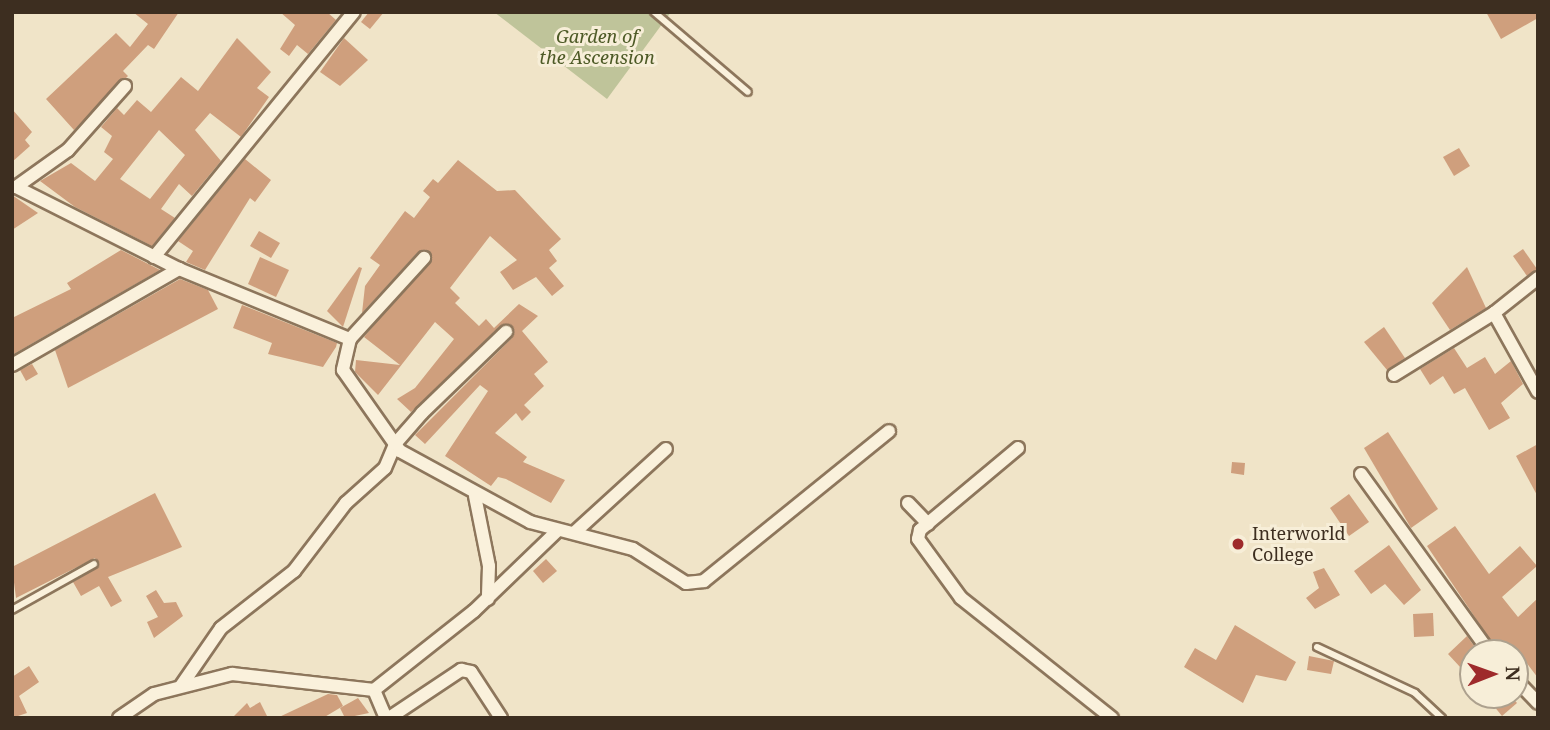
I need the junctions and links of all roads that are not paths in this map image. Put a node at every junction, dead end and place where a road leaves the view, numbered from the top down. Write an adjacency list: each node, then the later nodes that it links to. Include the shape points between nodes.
1 (354, 12): 6 (street)
2 (654, 12): 4 (lane)
3 (125, 86): 5 (street, via 68,150)
4 (748, 92)
5 (14, 182): 6 (street, via 22,192)
6 (154, 257): 8 (street)
7 (424, 258): 12 (street)
8 (179, 269): 12 (street); 13 (street)
9 (1538, 278): 10 (street)
10 (1494, 313): 14 (street); 15 (street)
11 (506, 332): 17 (street)
12 (350, 339): 17 (street, via 343,370)
13 (12, 365)
14 (1394, 375)
15 (1538, 392)
16 (889, 431): 25 (street, via 695,585 633,549)
17 (395, 444): 21 (street); 31 (street, via 385,468 346,503 294,571 221,628)
18 (1018, 448): 23 (street)
19 (666, 449): 25 (street)
20 (1361, 474): 29 (street)
21 (475, 496): 24 (street); 27 (street, via 489,566)
22 (908, 503): 23 (street)
23 (928, 524): 36 (street, via 918,539 947,584)
24 (557, 531): 25 (street); 27 (street)
25 (575, 532)
26 (94, 564): 28 (lane)
27 (488, 599): 32 (street)
28 (12, 610)
29 (1480, 639)
30 (1317, 647): 37 (lane, via 1415,693)
31 (181, 686): 32 (street, via 232,674 280,675); 33 (street)
32 (374, 690): 34 (street)
33 (119, 718)
34 (387, 718): 35 (street, via 461,670 471,671)
35 (501, 718)
36 (1112, 718)
37 (1442, 718)

